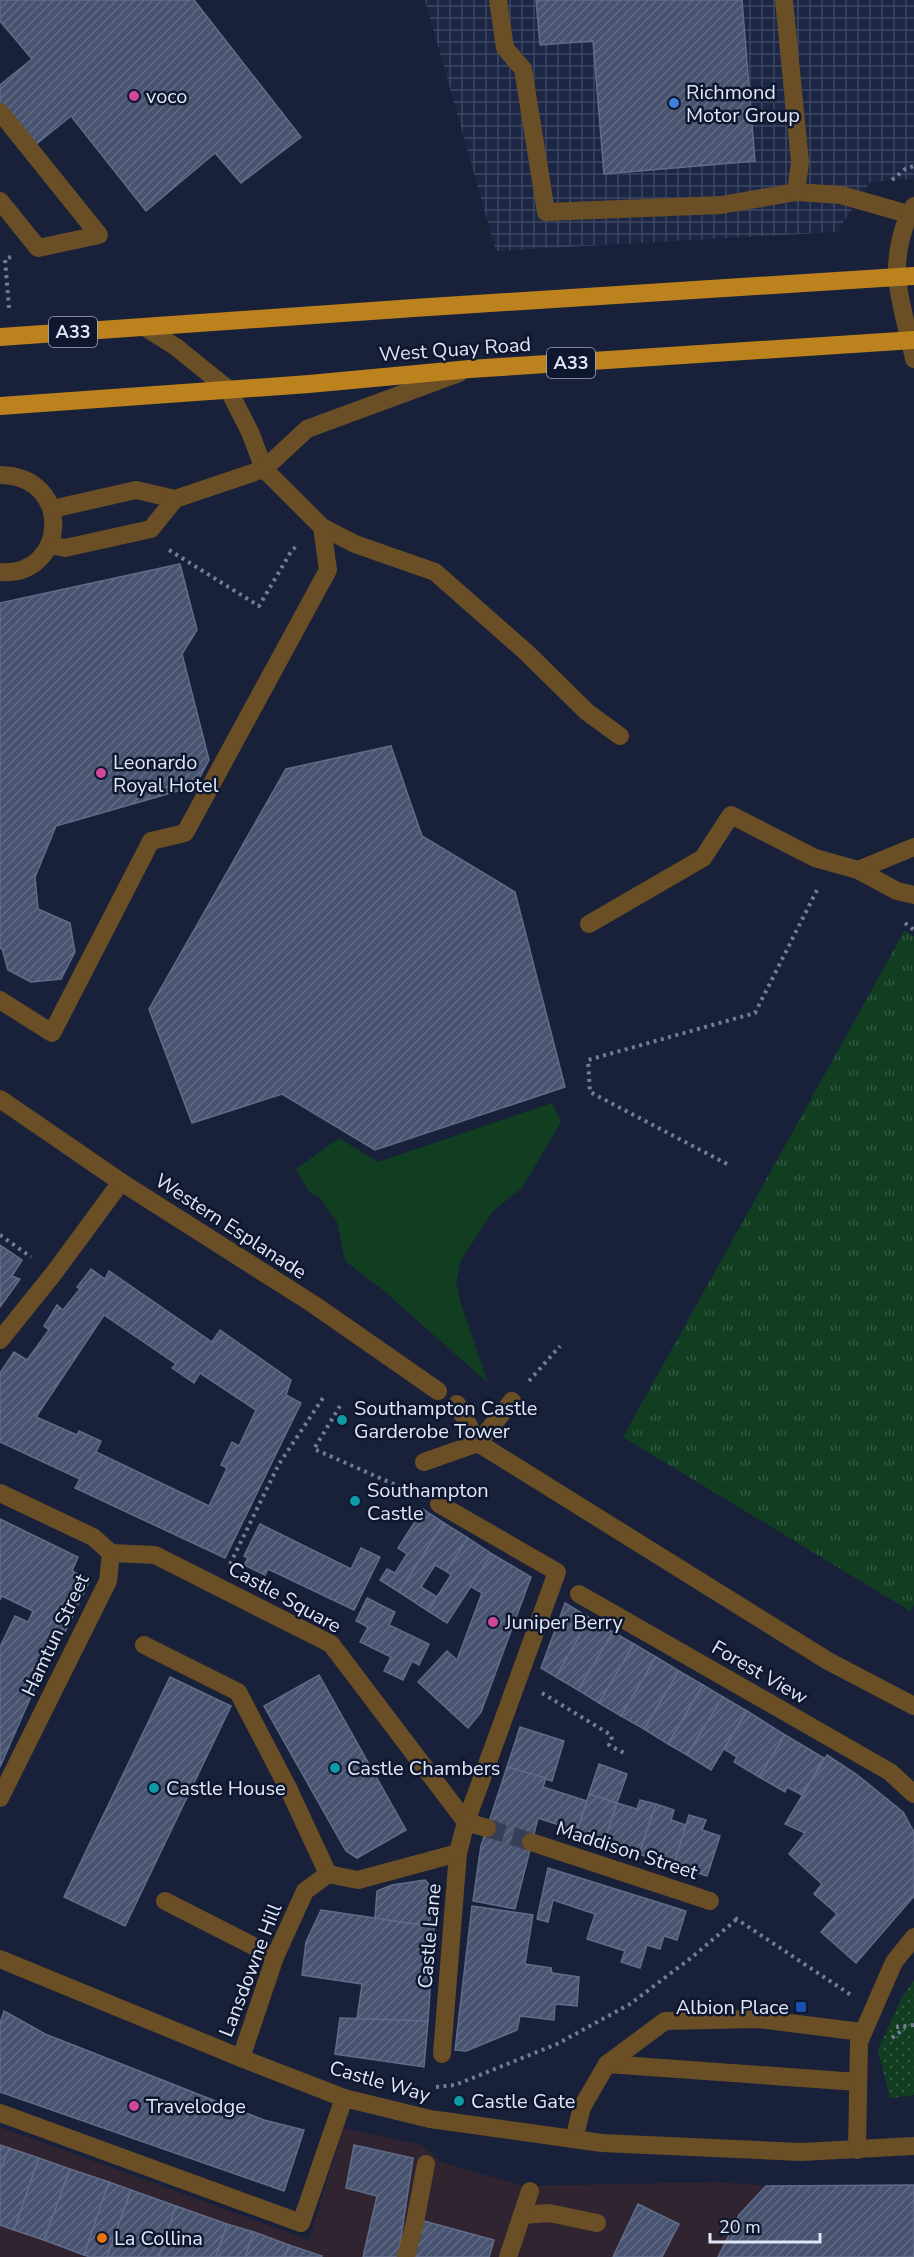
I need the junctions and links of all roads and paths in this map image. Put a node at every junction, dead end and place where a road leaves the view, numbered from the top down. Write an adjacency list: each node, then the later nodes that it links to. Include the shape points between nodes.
1 (498, 0): 4 (street, via 505,48 523,69 546,212 721,205)
2 (784, 0): 4 (street, via 800,162)
3 (0, 112): 7 (street, via 99,235)
4 (796, 192): 6 (street, via 841,195)
5 (0, 201): 7 (street)
6 (911, 210): 8 (street, via 900,246)
7 (38, 248): 9 (path, via 5,259)
8 (906, 276): 10 (highway, A33); 12 (street)
9 (9, 308)
10 (146, 327): 11 (highway, A33); 15 (street)
11 (0, 338)
12 (912, 340): 13 (street); 14 (highway, West Quay Road / A33)
13 (914, 359)
14 (470, 369): 15 (highway, West Quay Road / A33); 17 (street, via 307,429)
15 (228, 389): 16 (highway, West Quay Road / A33); 17 (street)
16 (0, 406)
17 (264, 469): 19 (street); 21 (street)
18 (0, 475): 20 (street, via 13,475 38,486)
19 (175, 499): 20 (street, via 136,490); 22 (street)
20 (52, 509): 23 (street)
21 (322, 528): 22 (path, via 292,550 259,606 159,543); 25 (street, via 435,572 587,712); 31 (street, via 328,570 185,833 151,841 52,1033)
22 (151, 529): 23 (street, via 65,548)
23 (49, 545): 24 (street, via 25,569)
24 (0, 572)
25 (620, 736)
26 (914, 847): 27 (street)
27 (858, 870): 29 (street, via 897,891); 30 (street, via 815,858 731,815 703,858)
28 (821, 883): 33 (path, via 755,1013 588,1060 590,1092)
29 (914, 895)
30 (589, 924)
31 (0, 1000)
32 (0, 1099): 34 (street, Western Esplanade)
33 (727, 1164)
34 (121, 1182): 36 (street); 39 (street, Western Esplanade)
35 (0, 1235): 36 (path)
36 (54, 1273): 37 (street)
37 (0, 1340)
38 (560, 1346): 41 (path)
39 (438, 1391)
40 (325, 1395): 49 (path, via 279,1464)
41 (512, 1401): 44 (street)
42 (457, 1404): 44 (street)
43 (340, 1406): 47 (path, via 314,1449)
44 (478, 1443): 45 (street); 53 (street, via 828,1661)
45 (424, 1462)
46 (0, 1493): 48 (street, via 93,1537)
47 (439, 1504): 52 (street, Castle Lane, via 557,1572)
48 (111, 1553): 49 (street, Castle Square, via 155,1555); 55 (street, Hamtun Street, via 108,1581)
49 (219, 1586): 57 (street, Castle Square, via 331,1644)
50 (579, 1594): 56 (street, Forest View, via 890,1772)
51 (144, 1645): 61 (street, via 238,1692)
52 (518, 1678): 54 (path, via 611,1735 609,1745); 57 (street, Castle Lane)
53 (914, 1706)
54 (626, 1754)
55 (3, 1786)
56 (914, 1794)
57 (466, 1822): 58 (street); 60 (street, Castle Lane)
58 (487, 1828)
59 (531, 1842): 63 (street, Maddison Street)
60 (458, 1853): 61 (street, via 358,1880); 70 (street, Castle Lane)
61 (328, 1874): 66 (street, Lansdowne Hill, via 305,1891)
62 (165, 1901): 66 (street)
63 (710, 1901): 64 (path)
64 (737, 1919): 68 (path); 74 (path, via 630,2004 557,2044 455,2085)
65 (914, 1936): 68 (street, via 894,1962)
66 (275, 1957): 71 (street, Lansdowne Hill)
67 (0, 1959): 71 (street, Castle Way)
68 (873, 2010): 69 (street)
69 (862, 2032): 72 (street, via 758,2019 665,2021); 73 (street)
70 (441, 2054): 74 (path)
71 (241, 2058): 75 (street, Castle Way)
72 (607, 2064): 73 (street); 78 (street, via 582,2107)
73 (858, 2082): 80 (street)
74 (436, 2087): 77 (path)
75 (344, 2098): 76 (street, via 301,2223); 77 (street, Castle Way)
76 (0, 2114)
77 (430, 2119): 78 (street, Castle Way)
78 (574, 2139): 80 (street, Castle Way, via 801,2152)
79 (914, 2146): 80 (street, Castle Way)
80 (857, 2150)
81 (426, 2164): 85 (street)
82 (530, 2191): 83 (street)
83 (522, 2215): 84 (street, via 549,2213); 86 (street)
84 (597, 2223)
85 (406, 2257)
86 (508, 2257)

